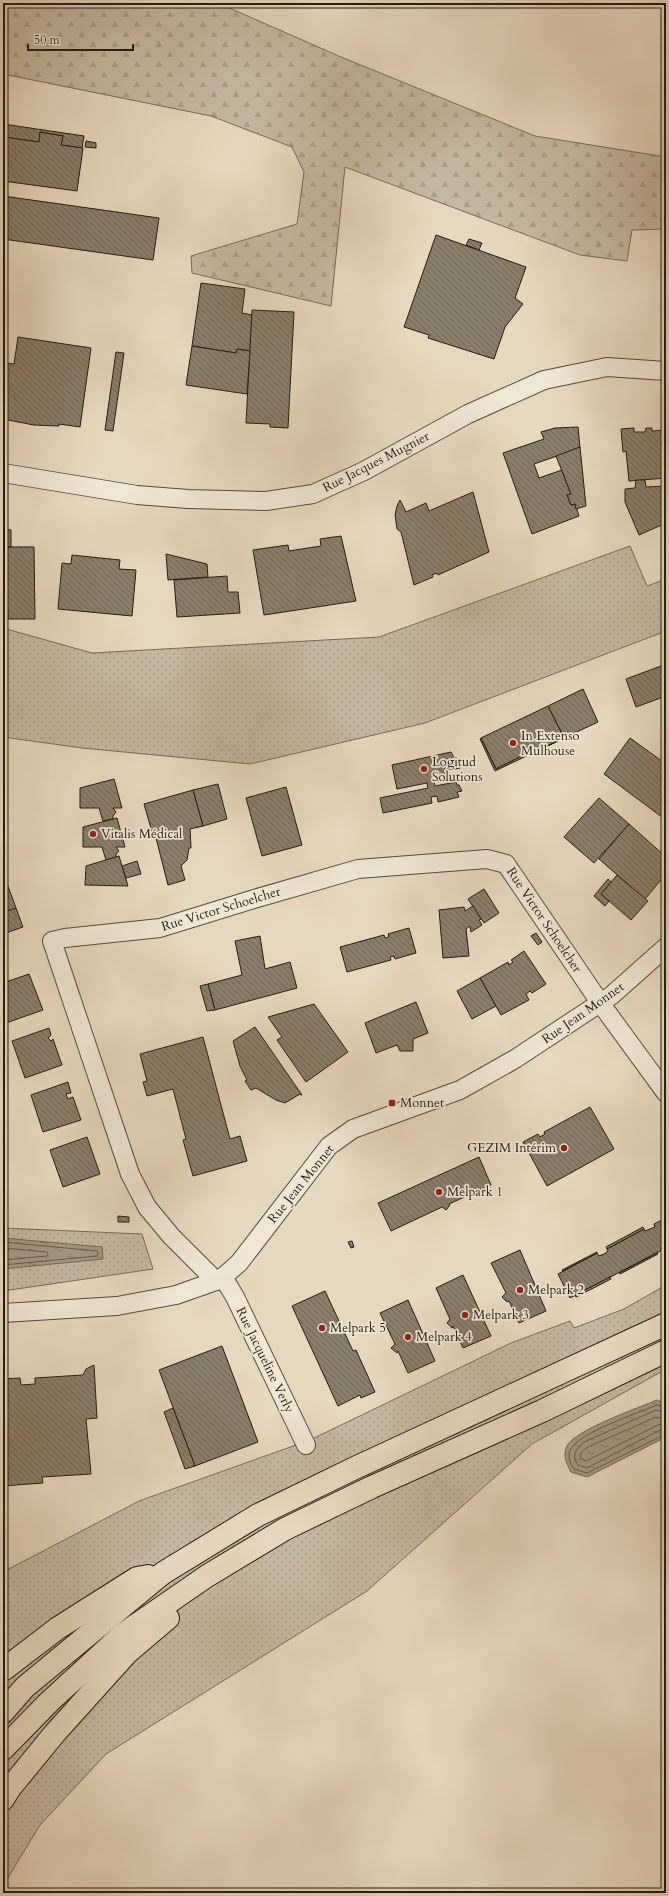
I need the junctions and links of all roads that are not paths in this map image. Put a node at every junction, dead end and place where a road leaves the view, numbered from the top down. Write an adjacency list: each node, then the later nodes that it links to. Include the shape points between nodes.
1 (666, 371): 2 (street, Rue Jacques Mugnier, via 607,367 544,380 468,414 364,471 313,494 266,502 137,494)
2 (3, 473)
3 (666, 947): 4 (street, Rue Jean Monnet)
4 (601, 1004): 5 (street); 6 (street, Rue Jean Monnet, via 515,1059 460,1090 353,1129 328,1146 239,1263); 6 (street, Rue Victor Schoelcher, via 506,864 487,859 358,869 160,928 52,941 130,1174 147,1207 171,1236)
5 (666, 1093)
6 (220, 1279): 7 (street, Rue Jean Monnet, via 176,1295 117,1306); 10 (street, Rue Jacqueline Verly, via 235,1297)
7 (3, 1313)
8 (666, 1324): 12 (highway, via 258,1515)
9 (666, 1351): 11 (highway)
10 (306, 1445)
11 (284, 1530): 15 (highway, via 207,1576 123,1634 49,1702); 16 (highway, via 277,1545 188,1601 128,1652 55,1734)
12 (163, 1573): 13 (highway, via 137,1578 58,1628); 14 (highway, via 25,1687)
13 (3, 1670)
14 (3, 1712)
15 (3, 1749)
16 (3, 1799)

